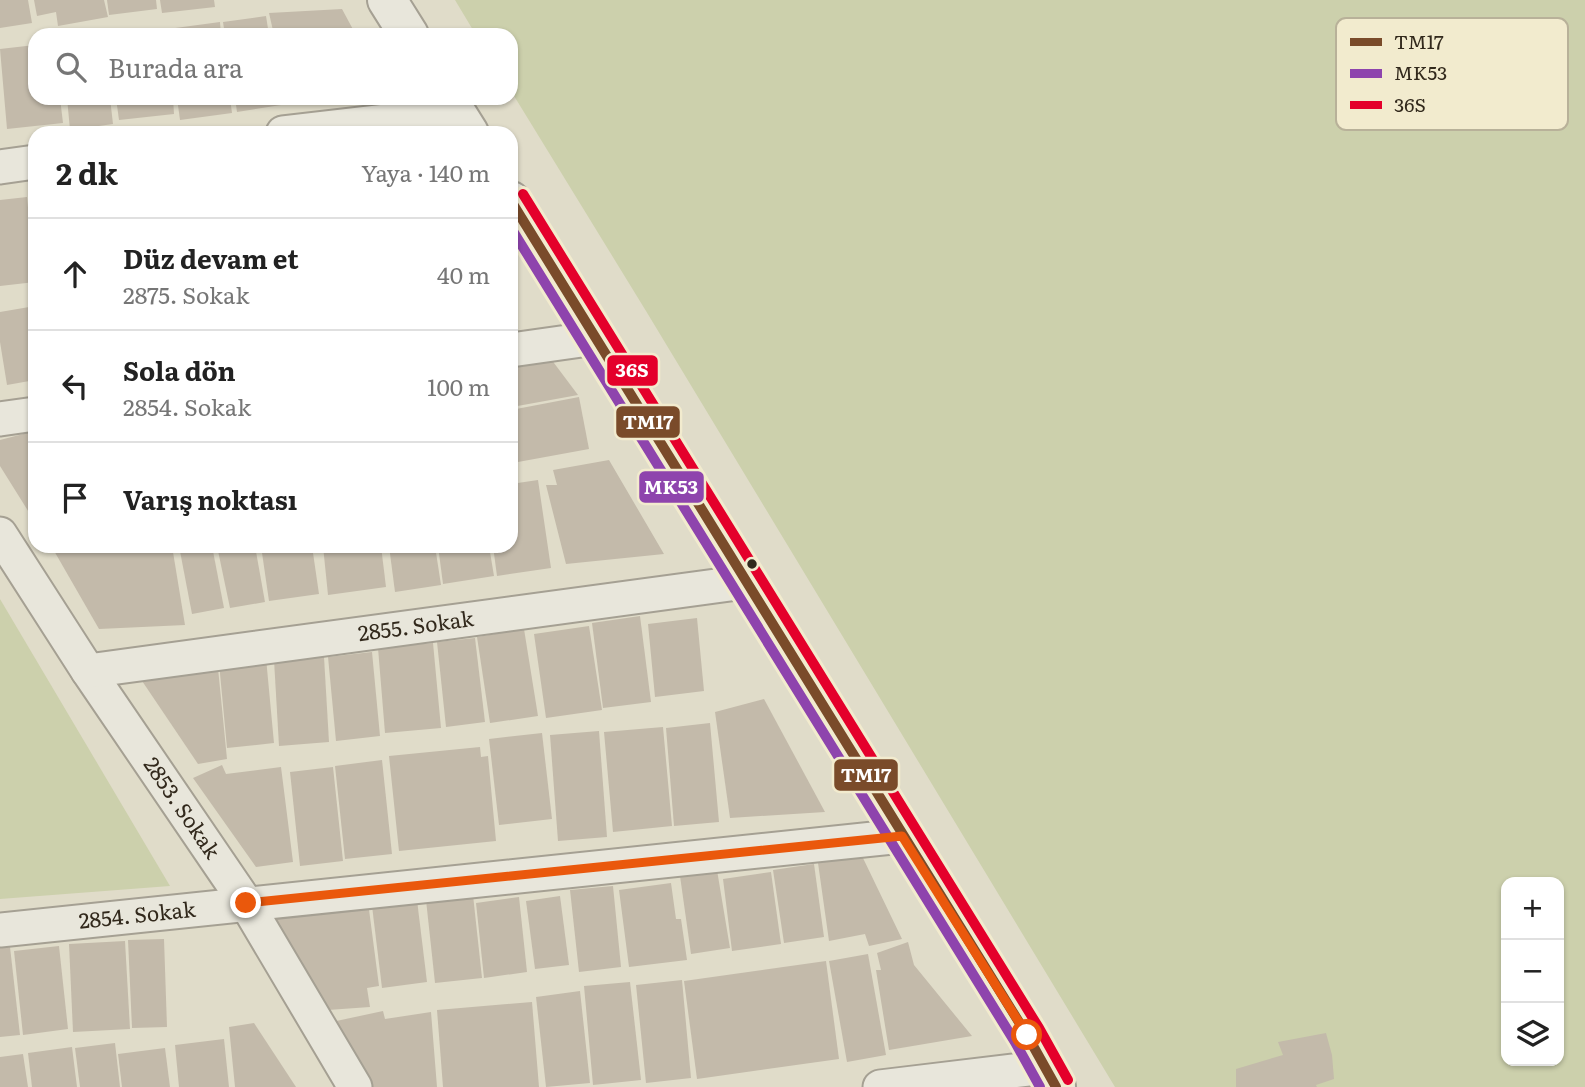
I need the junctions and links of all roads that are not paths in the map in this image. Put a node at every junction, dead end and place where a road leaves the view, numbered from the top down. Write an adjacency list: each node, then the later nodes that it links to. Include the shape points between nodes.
1 (387, 0): 2 (street)
2 (405, 28)
3 (458, 115): 4 (street)
4 (351, 126)
5 (28, 163): 6 (street)
6 (0, 167)
7 (518, 212): 8 (street)
8 (596, 338): 9 (street); 13 (street)
9 (518, 348)
10 (28, 415): 11 (street)
11 (0, 419)
12 (0, 534): 14 (street, 2853. Sokak)
13 (745, 582): 14 (street, 2855. Sokak); 15 (street)
14 (88, 671): 16 (street, 2853. Sokak)
15 (902, 836): 16 (street, 2854. Sokak); 18 (street)
16 (246, 903): 17 (street, 2854. Sokak); 19 (street, 2853. Sokak)
17 (0, 930)
18 (1051, 1077): 20 (street)
19 (355, 1087)
20 (880, 1087)

